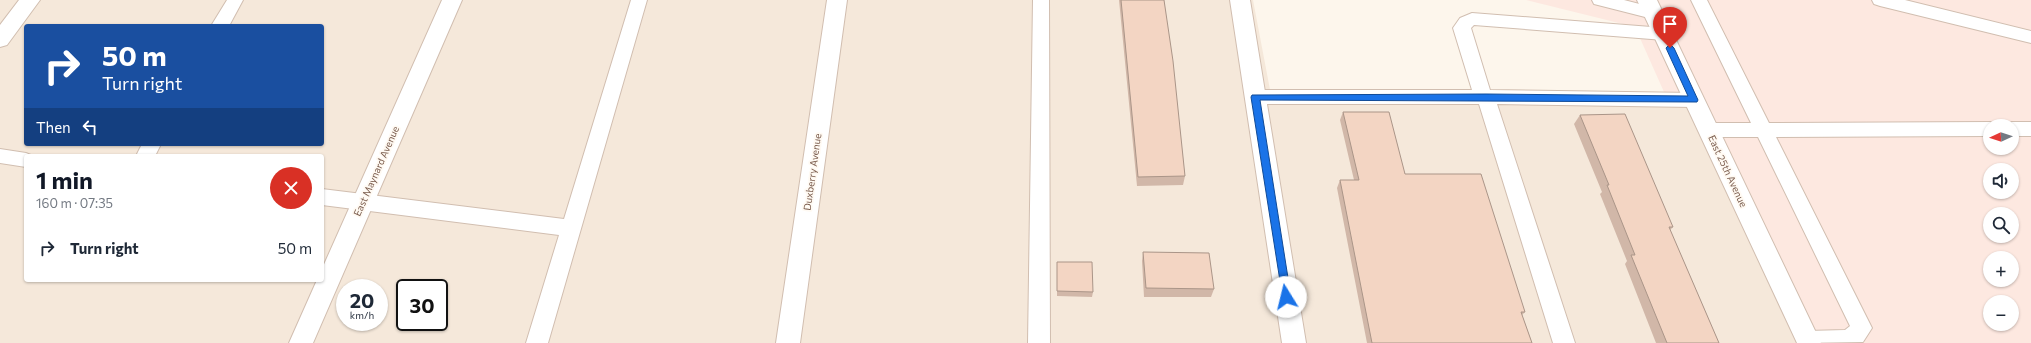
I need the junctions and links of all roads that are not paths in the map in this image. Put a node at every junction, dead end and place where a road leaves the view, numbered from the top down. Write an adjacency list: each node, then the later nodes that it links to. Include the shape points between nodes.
1 (30, 0): 16 (street)
2 (234, 0): 13 (lane)
3 (452, 0): 28 (street, East Maynard Avenue)
4 (639, 0): 29 (lane)
5 (837, 0): 33 (street, Duxberry Avenue)
6 (1041, 0): 34 (lane)
7 (1240, 0): 17 (street)
8 (1600, 0): 12 (lane)
9 (1699, 0): 20 (lane)
10 (1880, 0): 11 (lane)
11 (1897, 2): 15 (lane)
12 (1650, 6): 14 (street, East 25th Avenue)
13 (221, 24)
14 (1664, 34): 18 (lane, via 1472,19 1462,28); 19 (street, East 25th Avenue)
15 (2031, 37)
16 (0, 40)
17 (1255, 97): 18 (lane); 35 (street)
18 (1484, 97): 19 (lane); 36 (lane)
19 (1694, 100): 24 (street, East 25th Avenue)
20 (1763, 129): 21 (lane); 24 (lane); 30 (lane, via 1862,328 1856,336 1846,339)
21 (1983, 129)
22 (2019, 129): 23 (lane)
23 (2031, 129)
24 (1708, 130): 30 (street, East 25th Avenue)
25 (0, 156): 26 (lane)
26 (24, 160)
27 (324, 197): 28 (lane)
28 (363, 202): 29 (lane); 31 (street, East Maynard Avenue)
29 (571, 228): 32 (lane)
30 (1808, 341)
31 (301, 343)
32 (537, 343)
33 (788, 343)
34 (1039, 343)
35 (1294, 343)
36 (1564, 343)

